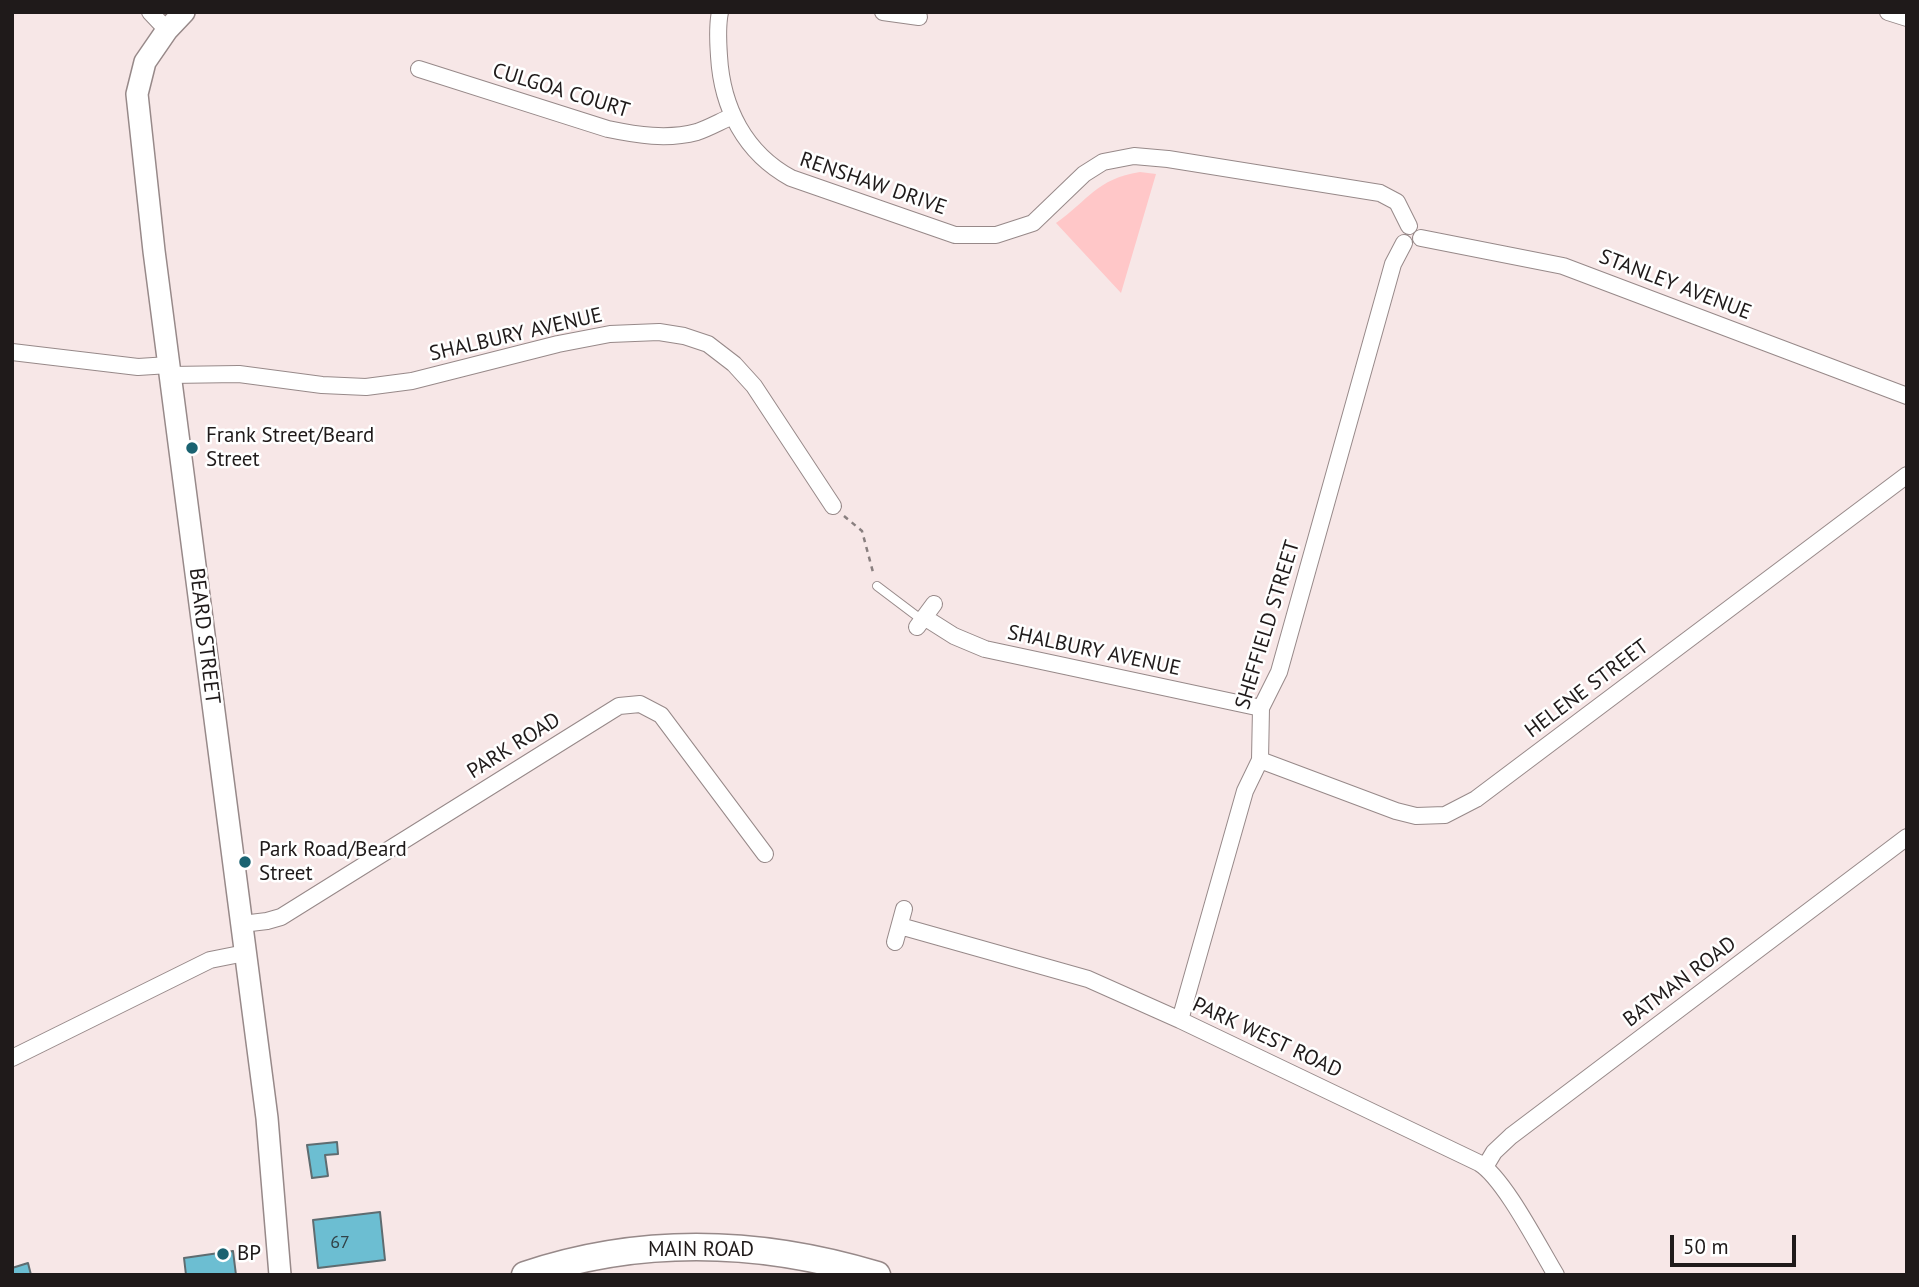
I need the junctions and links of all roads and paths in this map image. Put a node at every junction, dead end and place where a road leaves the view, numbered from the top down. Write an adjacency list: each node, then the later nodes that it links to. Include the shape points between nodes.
1 (150, 12): 8 (street)
2 (184, 12): 8 (street, BEARD STREET)
3 (720, 12): 10 (street, RENSHAW DRIVE, via 720,72)
4 (883, 12): 6 (street)
5 (1888, 12): 7 (street)
6 (919, 17)
7 (1907, 18)
8 (167, 30): 15 (street, BEARD STREET, via 145,62 137,94)
9 (419, 69): 10 (street, CULGOA COURT, via 637,135 696,132)
10 (733, 116): 11 (street, RENSHAW DRIVE, via 759,155 791,178 955,234 996,235 1033,223 1103,162 1149,156 1380,193 1397,202)
11 (1409, 226): 12 (street, via 1418,228); 13 (street, via 1401,232)
12 (1421, 238): 13 (street, via 1415,245); 16 (street, STANLEY AVENUE, via 1563,266)
13 (1404, 243): 22 (street, SHEFFIELD STREET, via 1393,264 1279,672)
14 (12, 352): 15 (street, SHALBURY AVENUE)
15 (170, 370): 18 (street, SHALBURY AVENUE, via 366,387 412,381 610,334 684,336 708,344 754,386); 26 (street, BEARD STREET)
16 (1907, 396)
17 (1907, 475): 23 (street, HELENE STREET, via 1453,812 1435,817 1406,814)
18 (833, 506): 19 (path, via 862,531)
19 (877, 586): 21 (lane, SHALBURY AVENUE)
20 (934, 604): 21 (street)
21 (921, 621): 22 (street, SHALBURY AVENUE, via 985,649)
22 (1261, 708): 23 (street, SHEFFIELD STREET)
23 (1260, 760): 29 (street, SHEFFIELD STREET, via 1245,791)
24 (1907, 837): 31 (street, BATMAN ROAD, via 1511,1136)
25 (765, 854): 26 (street, PARK ROAD, via 661,715 640,704 619,706 281,916)
26 (242, 924): 28 (street, BEARD STREET)
27 (895, 942): 29 (street, PARK WEST ROAD, via 902,918 1081,977)
28 (245, 953): 30 (street, via 210,960); 33 (street, BEARD STREET, via 267,1118)
29 (1180, 1020): 31 (street, PARK WEST ROAD)
30 (12, 1058)
31 (1485, 1167): 36 (street, PARK WEST ROAD, via 1502,1186)
32 (817, 1267): 34 (main road, MAIN ROAD, via 748,1248 678,1246 592,1257); 35 (main road, MAIN ROAD)
33 (280, 1275)
34 (525, 1275)
35 (877, 1275)
36 (1556, 1275)

